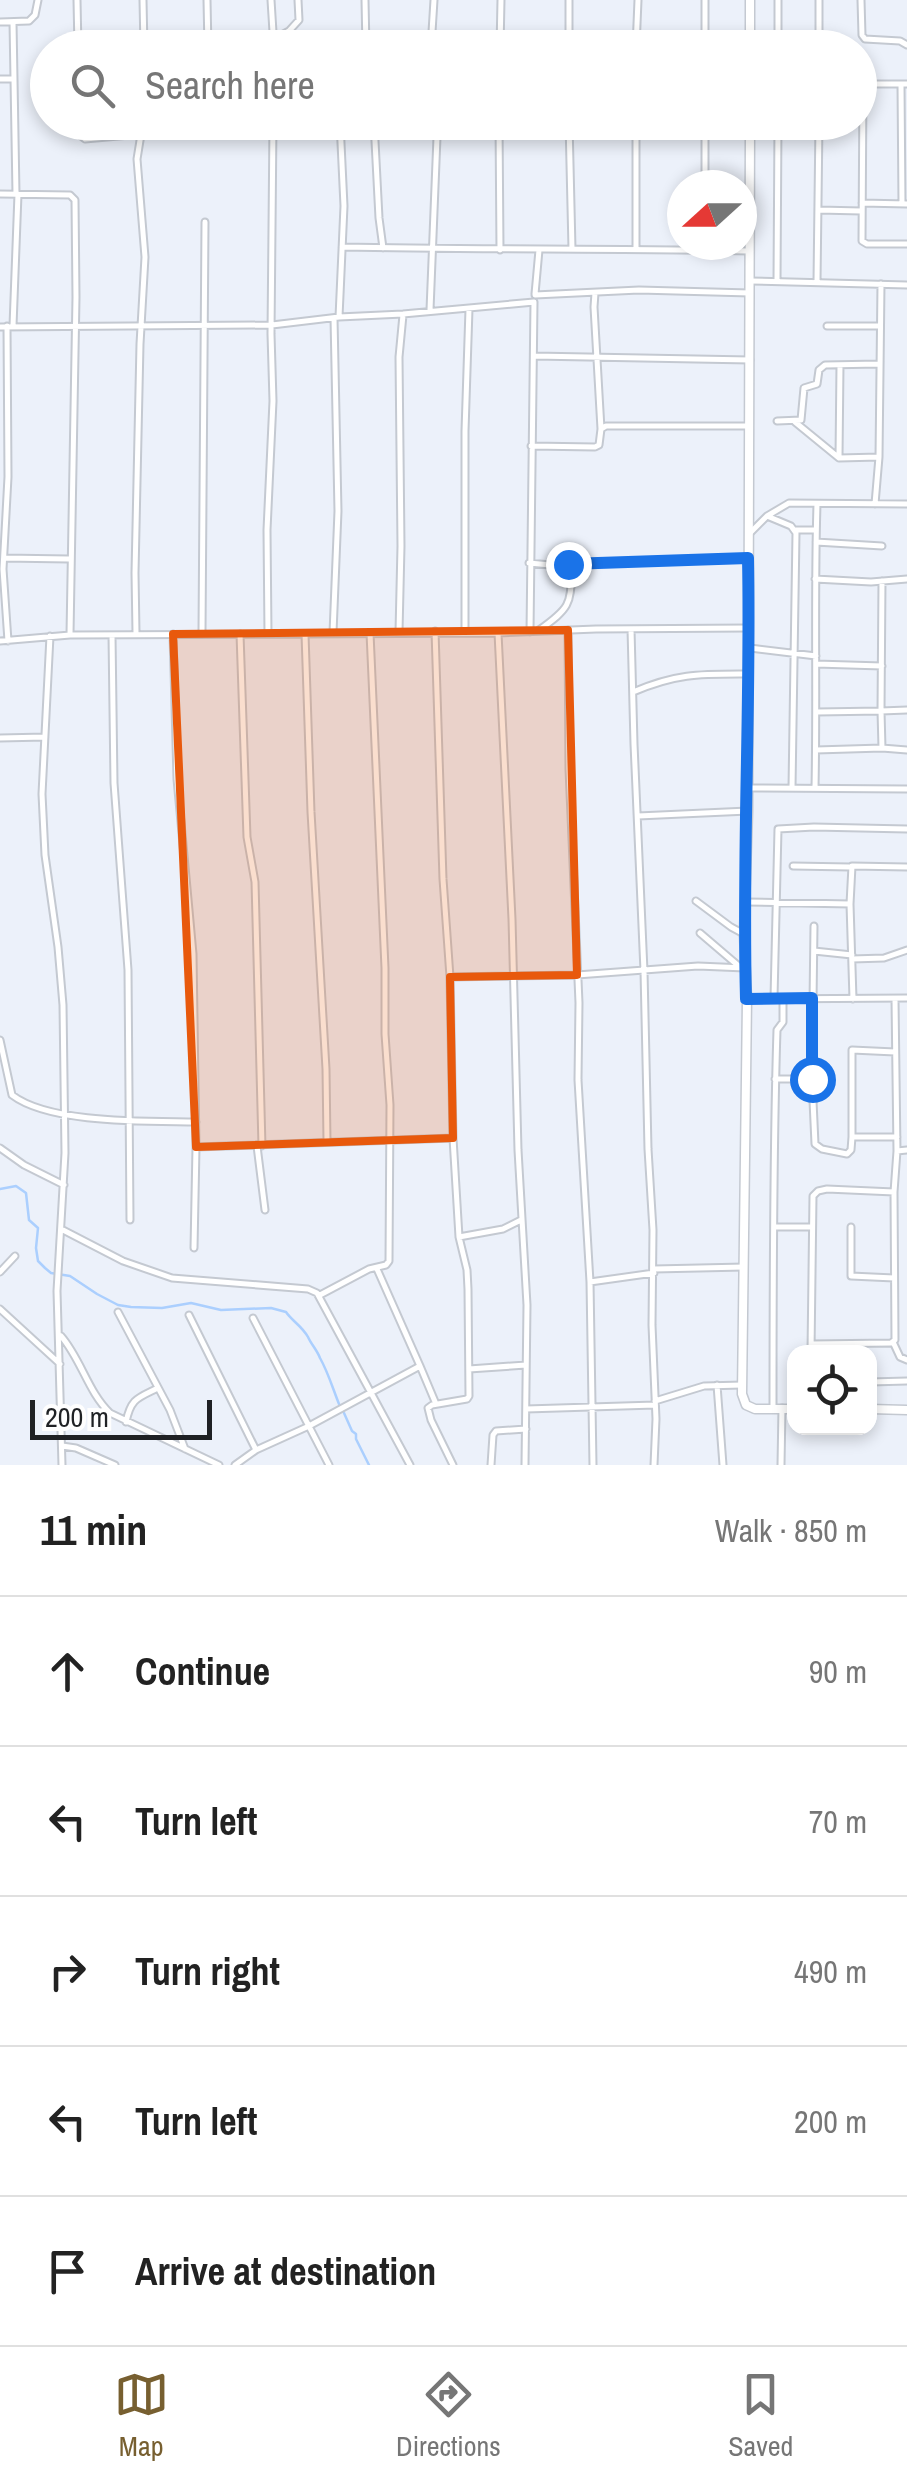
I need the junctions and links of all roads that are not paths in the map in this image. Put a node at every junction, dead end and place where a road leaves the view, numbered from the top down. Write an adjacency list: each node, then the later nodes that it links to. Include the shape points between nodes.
1 (38, 0): 18 (street, via 32,18)
2 (77, 0): 19 (street)
3 (143, 0): 20 (street)
4 (207, 0): 21 (street)
5 (271, 0): 22 (street)
6 (298, 0): 23 (street, via 299,20)
7 (365, 0): 24 (street)
8 (434, 0): 25 (street)
9 (501, 0): 26 (street)
10 (570, 0): 27 (street)
11 (638, 0): 28 (street)
12 (705, 0): 29 (street)
13 (750, 0): 30 (street)
14 (778, 0): 31 (street)
15 (820, 0): 32 (street)
16 (861, 0): 33 (street)
17 (0, 22): 18 (street)
18 (12, 22): 37 (street)
19 (78, 30)
20 (144, 30)
21 (208, 30)
22 (273, 30)
23 (290, 30)
24 (366, 30)
25 (432, 30)
26 (500, 30)
27 (569, 30)
28 (637, 30)
29 (705, 30)
30 (750, 30)
31 (778, 30)
32 (819, 30)
33 (862, 30)
34 (877, 40): 35 (street)
35 (907, 46)
36 (0, 79): 37 (street)
37 (14, 80): 56 (street)
38 (877, 84): 39 (street)
39 (904, 84): 58 (street)
40 (140, 140): 85 (street)
41 (273, 140): 87 (street)
42 (341, 140): 63 (street)
43 (375, 140): 64 (street)
44 (438, 140): 67 (street)
45 (499, 140): 68 (street)
46 (569, 140): 70 (street)
47 (636, 140): 65 (street)
48 (705, 140): 53 (street)
49 (750, 140): 54 (street)
50 (778, 140): 72 (street)
51 (818, 140): 59 (street)
52 (861, 140): 57 (street)
53 (704, 170)
54 (750, 170)
55 (0, 194): 56 (street)
56 (17, 194): 84 (street, via 74,198); 88 (street)
57 (862, 203): 58 (street); 60 (street)
58 (904, 204)
59 (818, 210): 60 (street); 74 (street)
60 (862, 212): 62 (street, via 864,243)
61 (206, 222): 86 (street)
62 (907, 244)
63 (342, 248): 64 (street); 83 (street)
64 (383, 248): 67 (street)
65 (636, 248): 66 (street); 70 (street)
66 (667, 248)
67 (432, 249): 68 (street); 81 (street)
68 (500, 250): 69 (street)
69 (539, 250): 70 (street); 79 (street)
70 (572, 250)
71 (750, 260): 73 (street)
72 (777, 281): 73 (street); 74 (street)
73 (750, 282): 78 (street)
74 (817, 282): 75 (street)
75 (881, 284): 76 (street); 90 (street)
76 (907, 285)
77 (595, 292): 78 (street); 79 (street); 92 (street)
78 (750, 293): 93 (street)
79 (535, 298): 80 (street); 91 (street)
80 (469, 309): 81 (street); 125 (street)
81 (430, 310): 82 (street)
82 (403, 314): 83 (street); 127 (street)
83 (337, 318): 87 (street); 126 (street)
84 (74, 325): 85 (street); 88 (street); 116 (street)
85 (141, 325): 86 (street); 134 (street)
86 (204, 325): 87 (street); 130 (street)
87 (272, 325): 137 (street)
88 (6, 326): 97 (street)
89 (827, 326): 90 (street)
90 (880, 326): 94 (street)
91 (534, 356): 92 (street); 102 (street)
92 (598, 357): 93 (street); 101 (street)
93 (750, 360): 100 (street)
94 (879, 364): 95 (street); 103 (street)
95 (840, 365): 99 (street, via 825,366 817,384 804,388 802,418); 104 (street)
96 (0, 396): 97 (street)
97 (8, 396): 114 (street)
98 (777, 420): 99 (street)
99 (794, 421): 104 (street)
100 (748, 426): 101 (street); 111 (street)
101 (601, 429): 102 (street, via 595,447)
102 (532, 446): 117 (street)
103 (879, 457): 104 (street); 106 (street)
104 (838, 458)
105 (817, 504): 106 (street); 108 (street, via 789,502); 110 (street)
106 (875, 504): 107 (street)
107 (907, 504)
108 (767, 516): 109 (street); 111 (street)
109 (795, 530): 110 (street); 144 (street)
110 (816, 530): 112 (street)
111 (748, 535): 115 (street)
112 (816, 542): 113 (street); 119 (street)
113 (882, 546)
114 (4, 558): 116 (street); 141 (street)
115 (748, 558): 118 (street); 122 (street)
116 (70, 559): 133 (street)
117 (529, 563): 118 (street); 129 (street)
118 (572, 564): 129 (street, via 570,602)
119 (815, 579): 121 (street); 145 (street)
120 (907, 579): 121 (street)
121 (882, 580): 146 (street)
122 (748, 628): 123 (street); 143 (street)
123 (631, 629): 124 (street); 148 (street)
124 (568, 630): 129 (street); 179 (street)
125 (465, 631): 128 (street); 132 (street)
126 (333, 632): 131 (street); 138 (street)
127 (398, 632): 128 (street); 131 (street)
128 (435, 632): 180 (street)
129 (534, 632): 132 (street)
130 (202, 633): 135 (street); 136 (street)
131 (370, 633): 201 (street)
132 (498, 633): 181 (street)
133 (70, 634): 139 (street); 140 (street)
134 (136, 634): 135 (street); 139 (street)
135 (174, 634): 197 (street)
136 (240, 634): 137 (street); 203 (street, via 247,838 255,882)
137 (268, 634): 138 (street)
138 (305, 634): 202 (street)
139 (112, 635): 196 (street)
140 (50, 636): 141 (street); 152 (street)
141 (8, 641): 142 (street)
142 (0, 642)
143 (748, 648): 144 (street); 147 (street)
144 (794, 653): 145 (street); 158 (street)
145 (816, 660): 146 (street); 151 (street)
146 (882, 666): 149 (street)
147 (747, 674): 148 (street, via 683,675); 157 (street)
148 (633, 692): 162 (street)
149 (881, 710): 150 (street); 151 (street); 154 (street)
150 (907, 710)
151 (817, 712): 155 (street)
152 (45, 737): 153 (street); 195 (street, via 42,822 61,976)
153 (0, 738)
154 (882, 748): 155 (street); 156 (street)
155 (816, 750): 159 (street)
156 (907, 750)
157 (748, 788): 158 (street); 161 (street)
158 (792, 788): 159 (street)
159 (815, 788): 160 (street)
160 (907, 789)
161 (748, 811): 162 (street); 168 (street)
162 (638, 816): 178 (street)
163 (907, 828): 169 (street, via 779,828)
164 (793, 866): 166 (street)
165 (907, 866): 166 (street)
166 (850, 868): 170 (street)
167 (696, 900): 173 (street)
168 (746, 902): 169 (street); 173 (street)
169 (776, 902): 170 (street); 182 (street)
170 (850, 904): 176 (street)
171 (814, 926): 175 (street)
172 (700, 933): 177 (street)
173 (744, 934): 177 (street)
174 (907, 950): 176 (street, via 892,957)
175 (814, 951): 176 (street); 184 (street)
176 (852, 957): 188 (street)
177 (743, 968): 178 (street); 187 (street)
178 (644, 970): 179 (street); 224 (street)
179 (577, 975): 181 (street); 227 (street)
180 (450, 977): 181 (street); 200 (street)
181 (514, 977): 212 (street)
182 (774, 998): 183 (street); 187 (street)
183 (783, 998): 184 (street); 191 (street)
184 (812, 998): 188 (street); 192 (street)
185 (895, 998): 186 (street); 188 (street); 190 (street)
186 (907, 998)
187 (746, 999): 223 (street)
188 (853, 999)
189 (0, 1040): 194 (street)
190 (896, 1052): 198 (street, via 851,1052); 199 (street)
191 (775, 1079): 192 (street); 213 (street)
192 (812, 1079): 198 (street, via 814,1144 847,1154)
193 (0, 1087): 194 (street)
194 (10, 1087): 195 (street, via 19,1100)
195 (65, 1115): 196 (street); 208 (street)
196 (128, 1120): 197 (street); 211 (street)
197 (196, 1122): 204 (street)
198 (852, 1137): 199 (street)
199 (897, 1137): 207 (street)
200 (453, 1138): 201 (street); 219 (street)
201 (390, 1140): 202 (street); 222 (street, via 389,1261)
202 (327, 1142): 203 (street)
203 (260, 1146): 204 (street); 210 (street)
204 (196, 1147): 220 (street)
205 (0, 1148): 208 (street)
206 (907, 1150): 207 (street)
207 (897, 1151): 209 (street)
208 (64, 1185): 216 (street)
209 (894, 1192): 214 (street, via 818,1191); 218 (street)
210 (265, 1210)
211 (130, 1220)
212 (521, 1220): 219 (street); 239 (street)
213 (775, 1228): 214 (street); 252 (street)
214 (813, 1228): 235 (street)
215 (851, 1228): 226 (street, via 851,1276)
216 (62, 1230): 228 (street, via 172,1278); 233 (street)
217 (907, 1230): 218 (street)
218 (896, 1231): 226 (street)
219 (459, 1237): 241 (street)
220 (194, 1248)
221 (15, 1256): 225 (street)
222 (376, 1268): 228 (street); 240 (street)
223 (744, 1268): 224 (street); 245 (street)
224 (654, 1271): 227 (street); 248 (street)
225 (0, 1272)
226 (894, 1278): 234 (street)
227 (590, 1282): 250 (street)
228 (320, 1295): 247 (street)
229 (0, 1310): 238 (street)
230 (118, 1312): 246 (street)
231 (189, 1314): 261 (street)
232 (254, 1318): 257 (street)
233 (59, 1334): 238 (street); 256 (street, via 104,1408)
234 (893, 1342): 236 (street); 237 (street)
235 (811, 1345)
236 (852, 1345)
237 (907, 1360)
238 (60, 1364): 259 (street)
239 (526, 1365): 241 (street); 251 (street)
240 (420, 1366): 247 (street); 249 (street)
241 (468, 1369): 249 (street, via 467,1399)
242 (877, 1382): 243 (street)
243 (907, 1382)
244 (716, 1384): 245 (street); 248 (street); 273 (street)
245 (742, 1385): 252 (street, via 746,1405)
246 (158, 1388): 256 (street, via 134,1400); 260 (street)
247 (372, 1393): 257 (street); 267 (street)
248 (655, 1403): 250 (street); 272 (street)
249 (436, 1404): 268 (street, via 428,1408 431,1420)
250 (593, 1406): 251 (street); 271 (street)
251 (526, 1408): 258 (street)
252 (778, 1409): 253 (street); 274 (street)
253 (787, 1409)
254 (877, 1409): 255 (street)
255 (907, 1410)
256 (126, 1422): 260 (street)
257 (309, 1426): 261 (street); 266 (street)
258 (526, 1430): 269 (street, via 496,1430); 270 (street)
259 (62, 1446): 262 (street); 263 (street)
260 (186, 1448): 264 (street)
261 (256, 1450): 265 (street)
262 (62, 1465)
263 (115, 1465)
264 (218, 1465)
265 (235, 1465)
266 (328, 1465)
267 (410, 1465)
268 (454, 1465)
269 (491, 1465)
270 (525, 1465)
271 (592, 1465)
272 (654, 1465)
273 (723, 1465)
274 (781, 1465)

